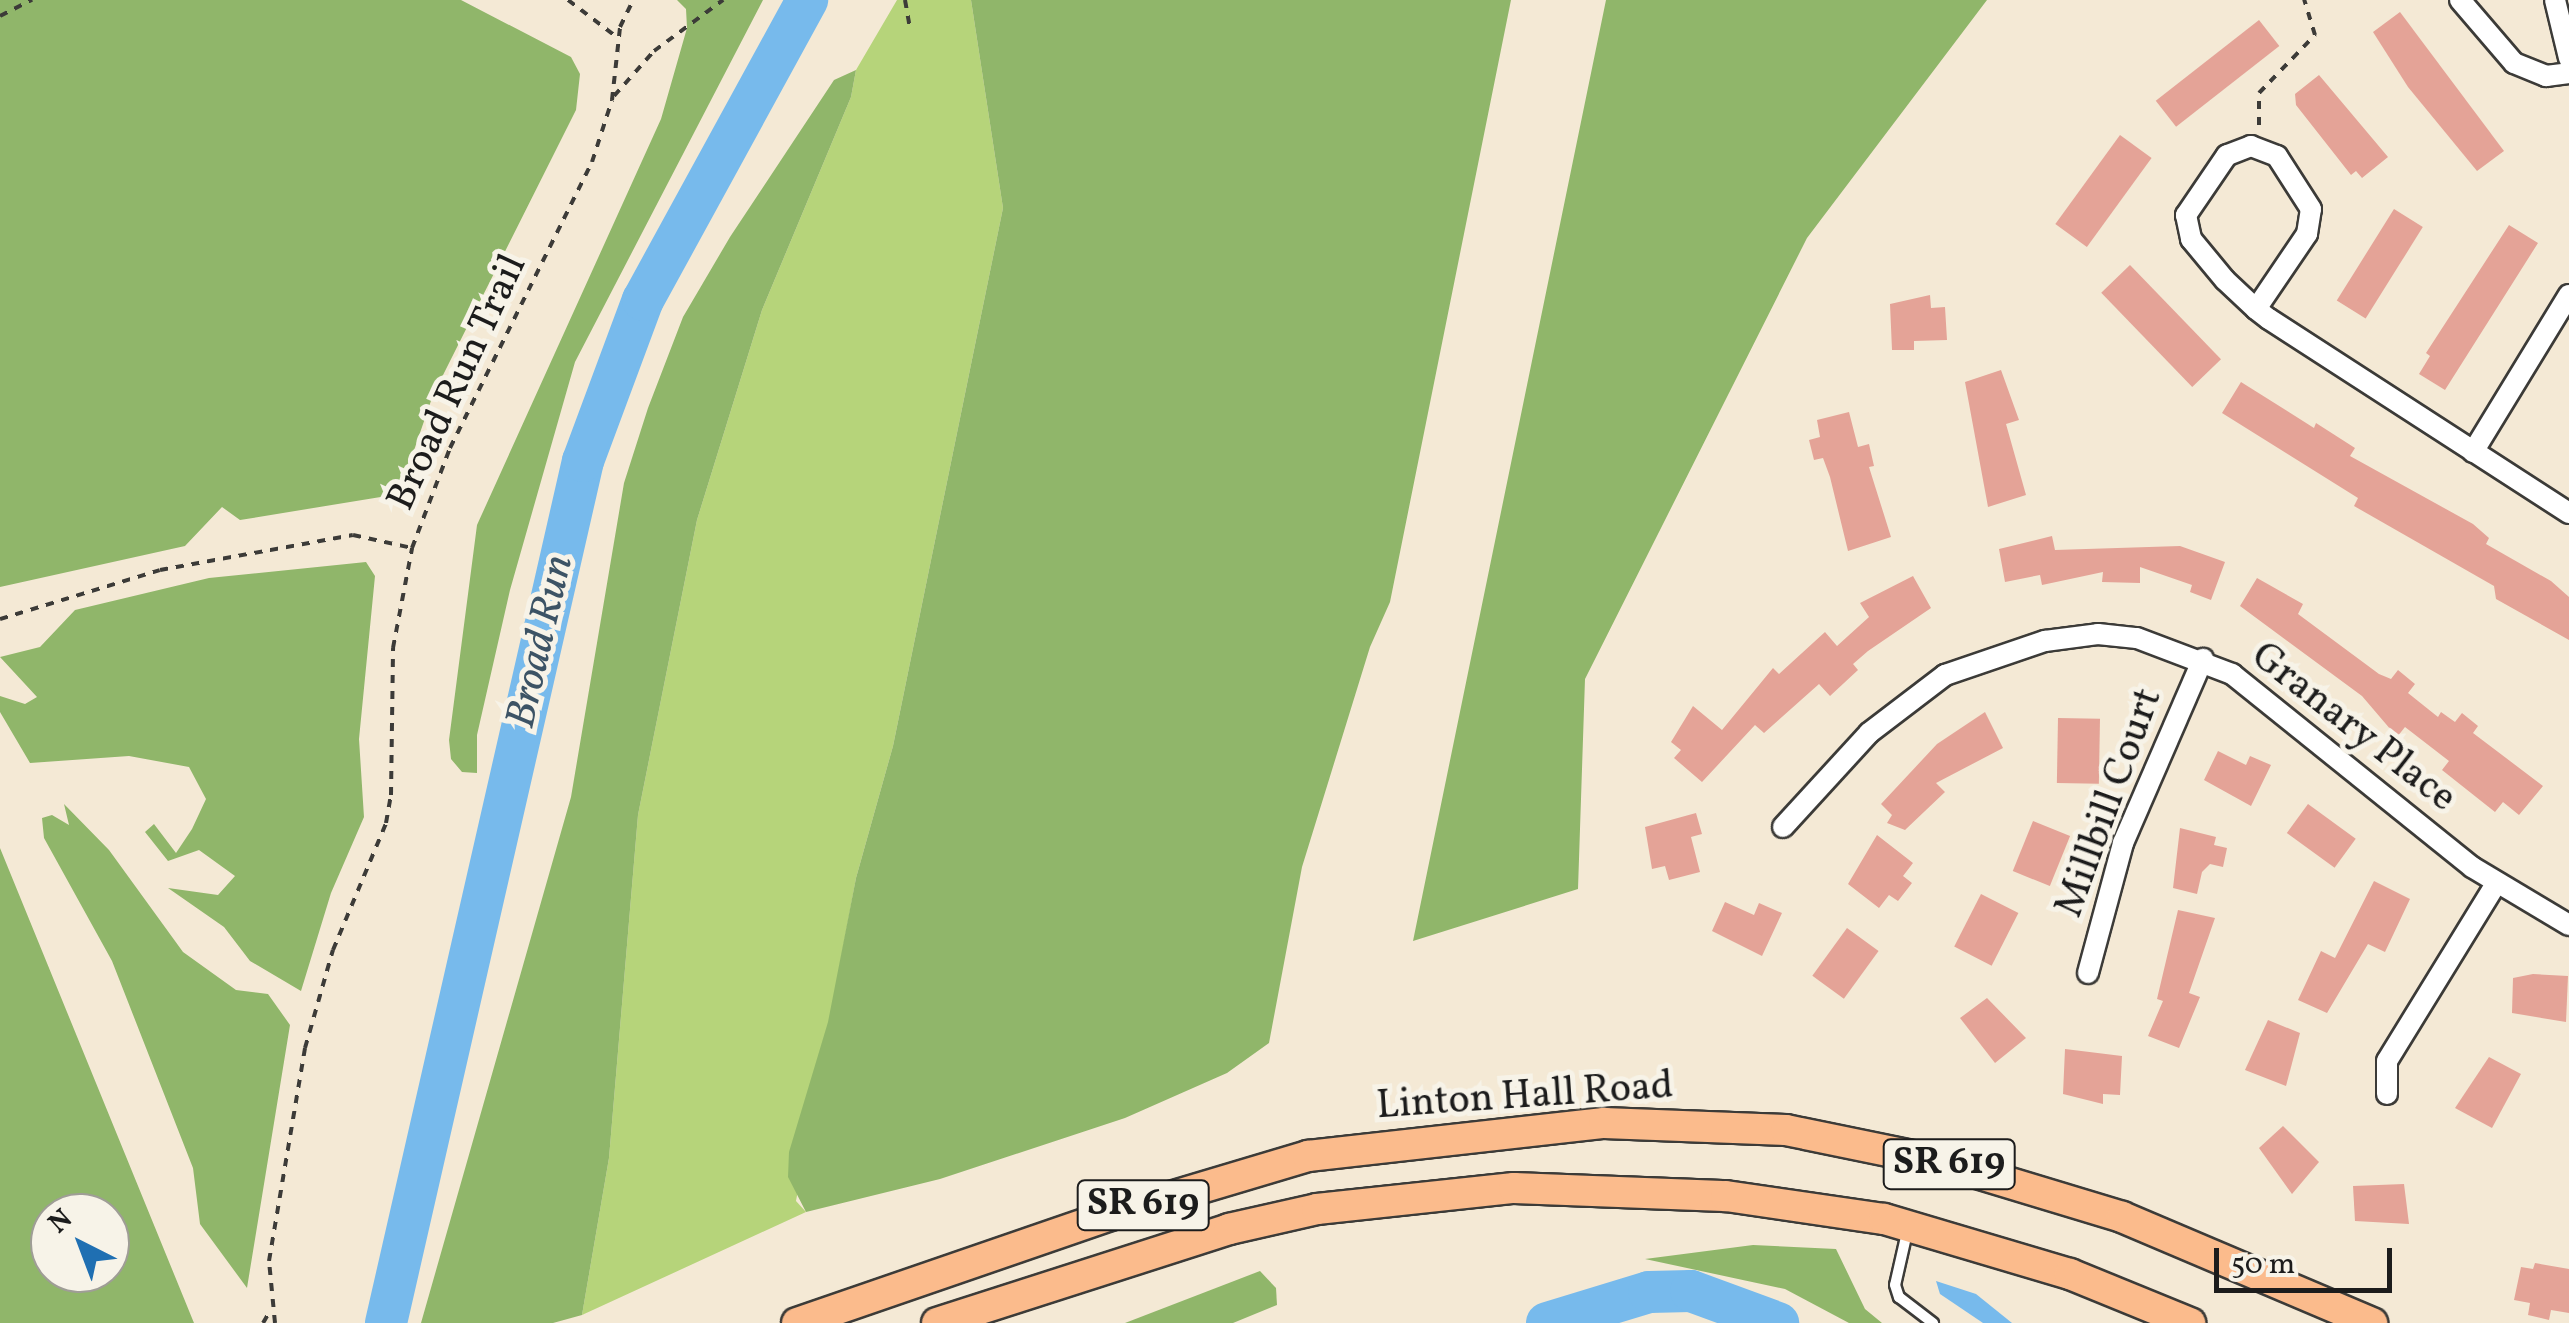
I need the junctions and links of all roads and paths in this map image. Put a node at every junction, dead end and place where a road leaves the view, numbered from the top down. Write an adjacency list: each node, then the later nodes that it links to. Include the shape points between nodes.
1 (32, 0): 9 (path)
2 (568, 0): 11 (path)
3 (633, 0): 11 (path, Broad Run Trail)
4 (723, 0): 14 (path, via 654,51)
5 (905, 0): 10 (path)
6 (2304, 0): 15 (path, via 2315,35 2259,93)
7 (2460, 0): 13 (street, via 2514,62 2546,76)
8 (2555, 0): 12 (street)
9 (0, 16)
10 (910, 27)
11 (618, 38): 14 (path, Broad Run Trail)
12 (2569, 58)
13 (2569, 72)
14 (612, 100): 20 (path, Broad Run Trail, via 592,162 450,448)
15 (2258, 147): 17 (street, via 2277,156 2312,209 2307,234); 17 (street, via 2227,156 2190,204 2186,228)
16 (2569, 295): 18 (street)
17 (2256, 310): 18 (street)
18 (2474, 452): 19 (street)
19 (2569, 513)
20 (412, 548): 21 (path, via 353,535 160,570); 29 (path, Broad Run Trail, via 393,648 395,771 386,824 333,950 305,1048 282,1158)
21 (0, 619)
22 (2203, 659): 23 (street, Granary Place, via 2137,638 2098,634 1964,666 1869,733); 24 (street, Granary Place, via 2289,716); 26 (street, Millbill Court, via 2123,843)
23 (1783, 827)
24 (2496, 884): 25 (street, Granary Place); 27 (street, via 2387,1061)
25 (2569, 925)
26 (2088, 974)
27 (2387, 1094)
28 (1910, 1225): 33 (main road, SR 619, via 1786,1202 1679,1193 1514,1188 1411,1196 1228,1229); 34 (lane, via 1895,1285); 35 (main road, SR 619, via 2070,1274)
29 (270, 1311): 30 (path); 31 (path, Broad Run Trail)
30 (263, 1323)
31 (275, 1323)
32 (797, 1323): 36 (main road, Linton Hall Road / SR 619, via 1308,1156 1604,1123 1786,1130 1937,1161 2122,1217)
33 (938, 1323)
34 (1933, 1323)
35 (2190, 1323)
36 (2372, 1323)

